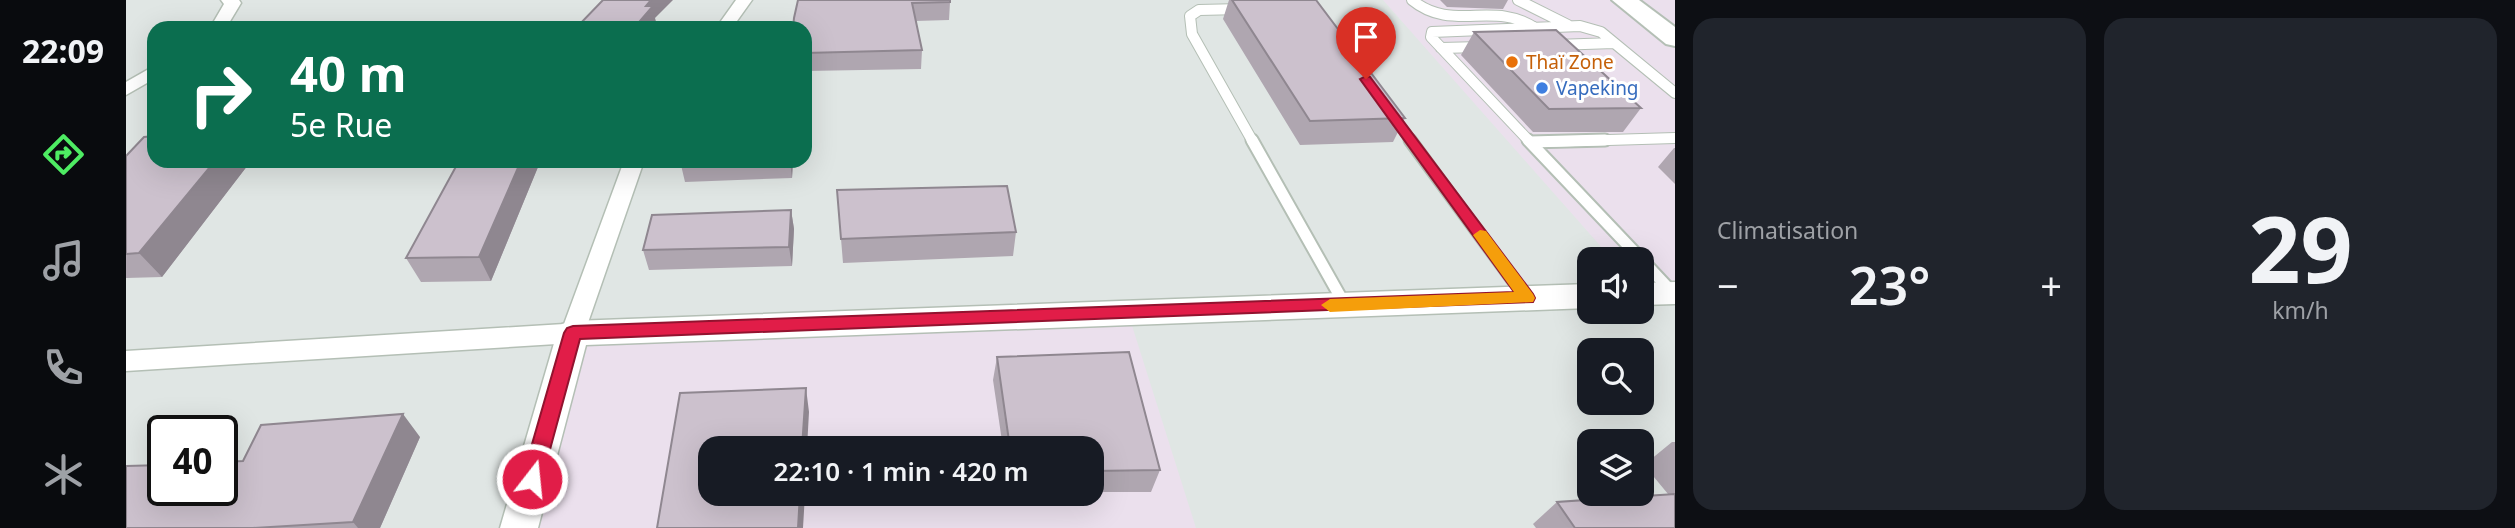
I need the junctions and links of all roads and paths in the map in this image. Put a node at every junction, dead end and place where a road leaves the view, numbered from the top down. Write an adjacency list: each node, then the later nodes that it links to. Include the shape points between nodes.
1 (229, 0): 9 (street, via 233,3)
2 (744, 0): 10 (street)
3 (1412, 0): 12 (lane, via 1422,11 1437,16 1509,14)
4 (1518, 0): 11 (lane)
5 (1624, 0): 13 (main road)
6 (1651, 0): 8 (main road)
7 (1251, 8): 31 (lane, via 1199,10 1190,16 1192,34)
8 (1675, 17)
9 (222, 21)
10 (729, 21)
11 (1572, 27): 12 (lane); 14 (lane, via 1592,29)
12 (1535, 28): 17 (lane, via 1432,32)
13 (1675, 39)
14 (1614, 43): 15 (lane); 20 (lane)
15 (1548, 45)
16 (1494, 46): 17 (lane)
17 (1441, 48): 23 (lane)
18 (147, 76): 19 (street)
19 (126, 90)
20 (1675, 93)
21 (1382, 101): 30 (lane)
22 (1675, 138): 23 (lane)
23 (1530, 142): 25 (lane)
24 (632, 168): 32 (street)
25 (1630, 247)
26 (1654, 272): 27 (lane)
27 (1674, 293): 28 (street)
28 (1654, 294)
29 (1577, 296): 30 (street)
30 (1527, 298): 31 (street)
31 (1345, 305): 32 (street)
32 (573, 333): 33 (street); 34 (street)
33 (126, 361)
34 (519, 528)

